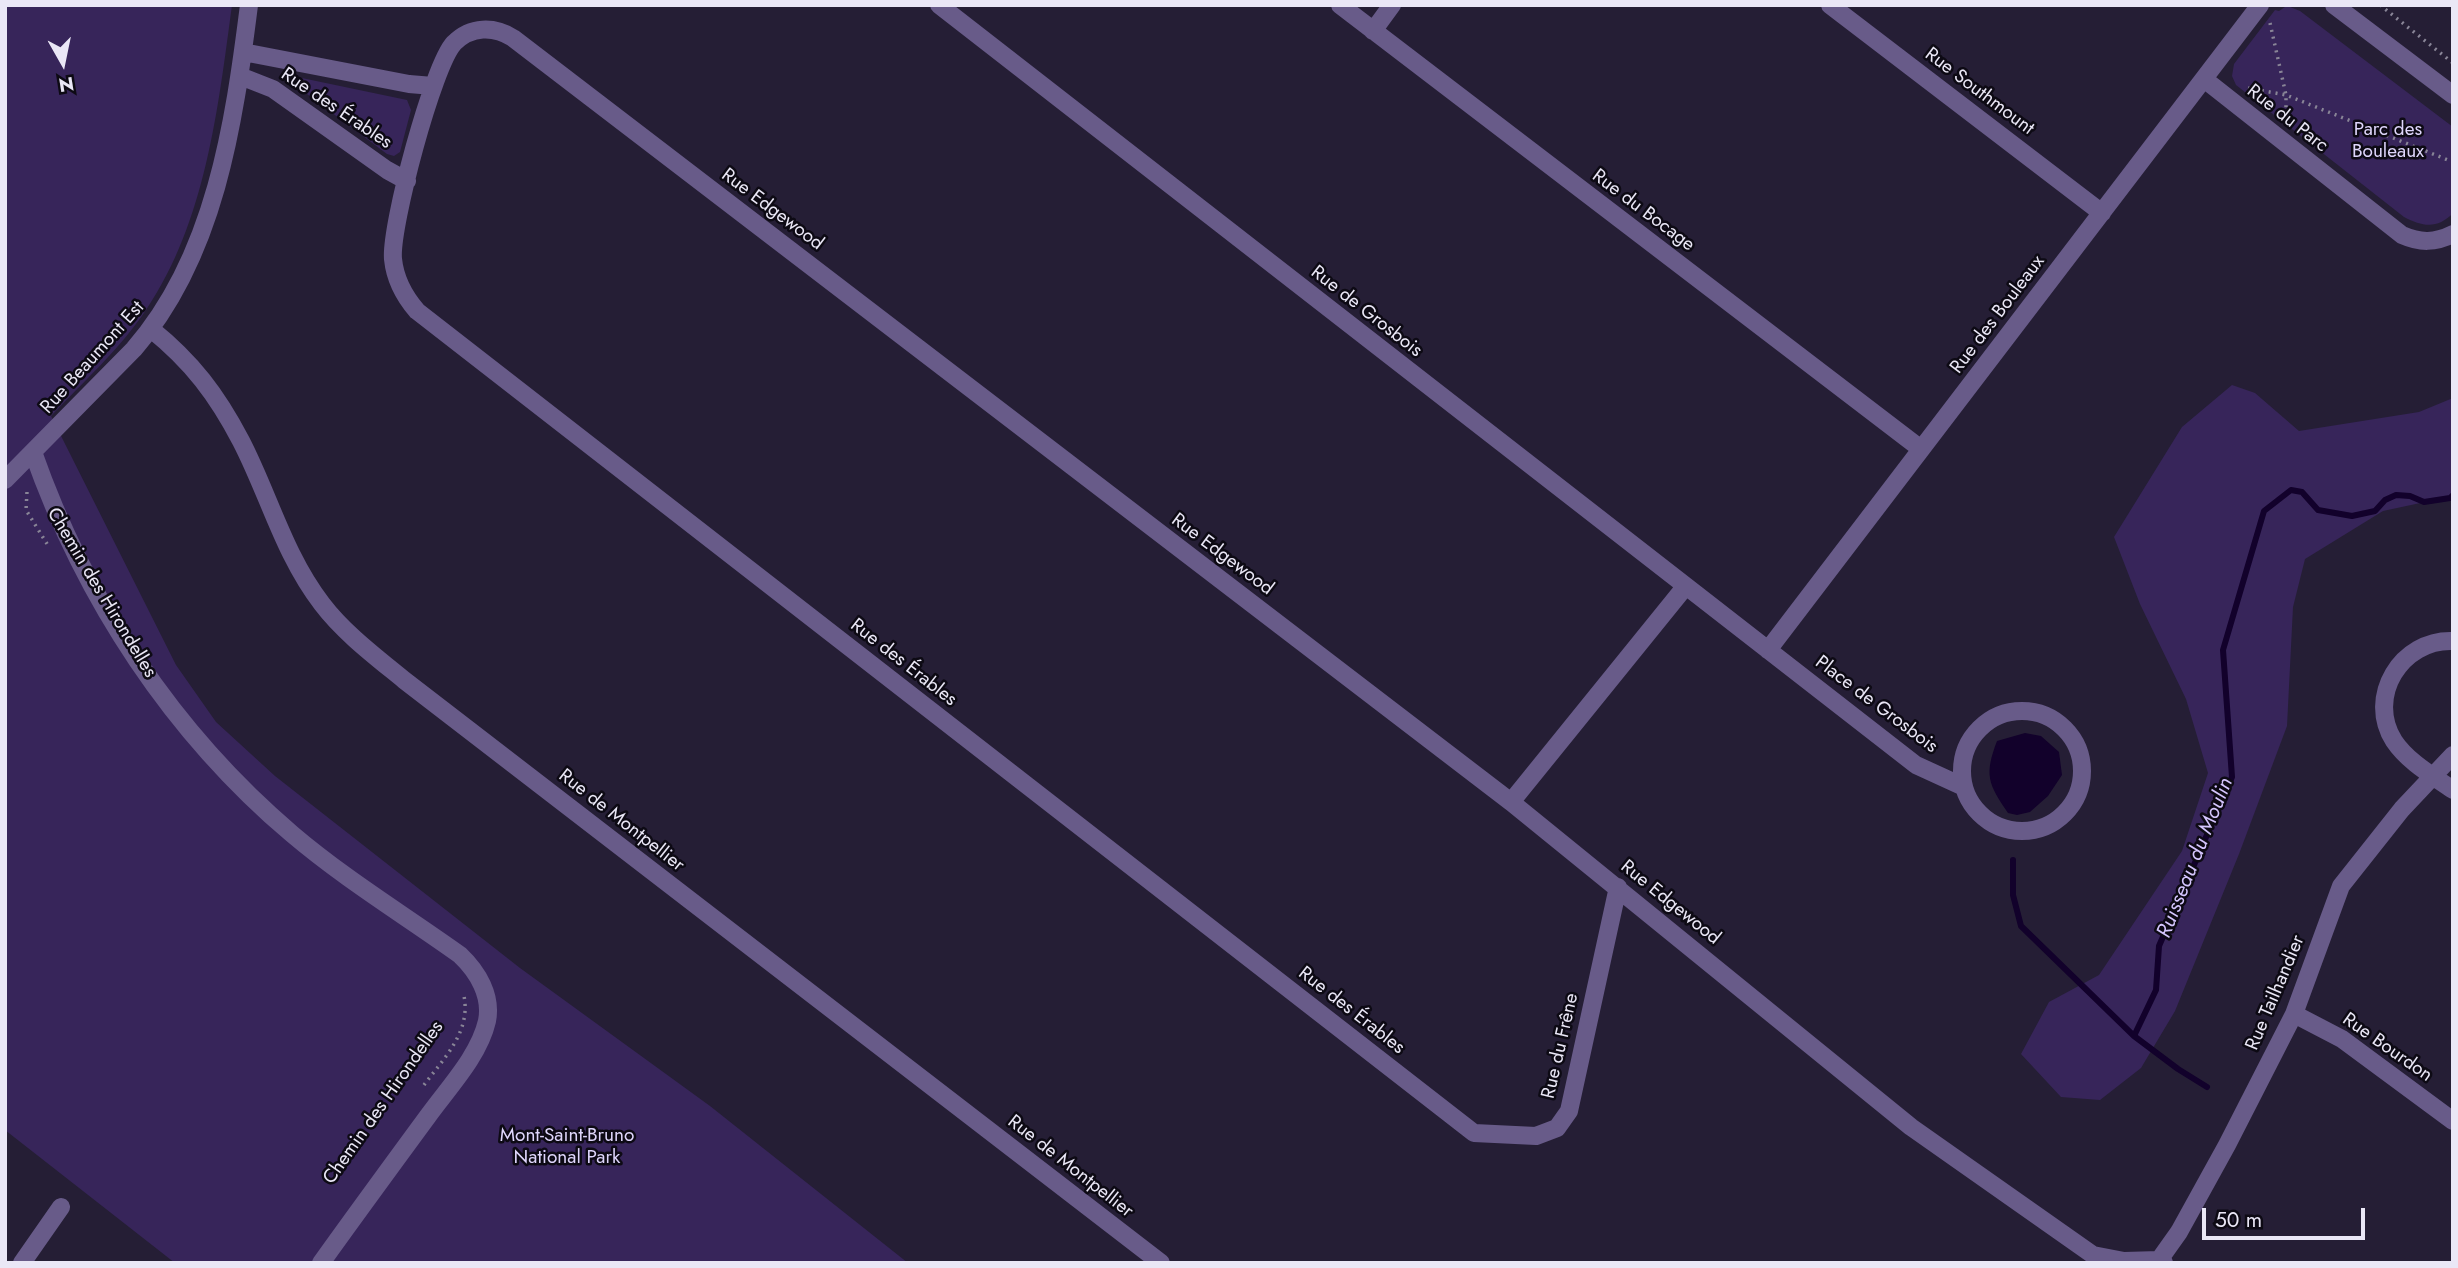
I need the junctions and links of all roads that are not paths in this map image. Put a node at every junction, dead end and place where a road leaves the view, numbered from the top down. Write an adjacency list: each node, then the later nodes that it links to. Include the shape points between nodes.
1 (249, 5): 9 (street, Rue Beaumont Est)
2 (939, 5): 21 (street, Rue de Grosbois)
3 (1340, 5): 8 (street, Rue du Bocage)
4 (1392, 5): 8 (street)
5 (1830, 5): 15 (street, Rue Southmount)
6 (2334, 5): 13 (street)
7 (2258, 8): 11 (street, Rue des Bouleaux)
8 (1373, 31): 18 (street, Rue du Bocage)
9 (243, 52): 10 (street, Rue Beaumont Est); 12 (street)
10 (240, 76): 14 (street, Rue des Érables, via 274,89); 17 (street, Rue Beaumont Est, via 205,220 180,279)
11 (2204, 79): 15 (street, Rue des Bouleaux); 16 (street, Rue du Parc, via 2402,235 2431,241)
12 (433, 86): 14 (street, Rue des Érables); 28 (street, Rue Edgewood, via 450,48 466,34 487,29 513,38)
13 (2453, 95)
14 (407, 181): 32 (street, Rue des Érables, via 392,255 399,285 417,311)
15 (2102, 213): 18 (street, Rue des Bouleaux)
16 (2453, 233)
17 (151, 329): 19 (street, Rue Beaumont Est); 37 (street, Rue de Montpellier, via 188,361 216,398 242,442 294,559 322,604 365,647)
18 (1922, 449): 23 (street, Rue des Bouleaux)
19 (33, 452): 20 (street, Rue Beaumont Est); 36 (street, Chemin des Hirondelles, via 83,570 120,635 176,713 256,802 325,861 460,955 484,988 487,1021 472,1054)
20 (5, 480)
21 (1685, 587): 23 (street, Rue de Grosbois); 28 (street)
22 (2453, 641): 25 (street, via 2429,644 2406,657 2390,678 2385,695 2386,722 2393,738)
23 (1768, 650): 26 (street, Place de Grosbois, via 1916,765)
24 (2453, 755): 25 (street, Rue Tailhandier)
25 (2433, 776): 27 (street); 30 (street, Rue Tailhandier, via 2341,886)
26 (1964, 787): 26 (street, Place de Grosbois, via 1973,806 1988,821 2028,831 2065,813 2077,796 2081,757 2074,739 2045,715 2027,710 2008,712 1990,719 1966,748)
27 (2453, 790)
28 (1511, 802): 29 (street, Rue Edgewood)
29 (1618, 887): 32 (street, Rue du Frêne, via 1569,1111 1557,1128 1536,1136); 34 (street, Rue Edgewood, via 1911,1127 2093,1255)
30 (2294, 1014): 31 (street, Rue Bourdon, via 2342,1039); 34 (street, Rue Tailhandier)
31 (2453, 1121)
32 (1474, 1133)
33 (61, 1207): 35 (street)
34 (2160, 1262)
35 (22, 1263)
36 (321, 1263)
37 (1161, 1263)

